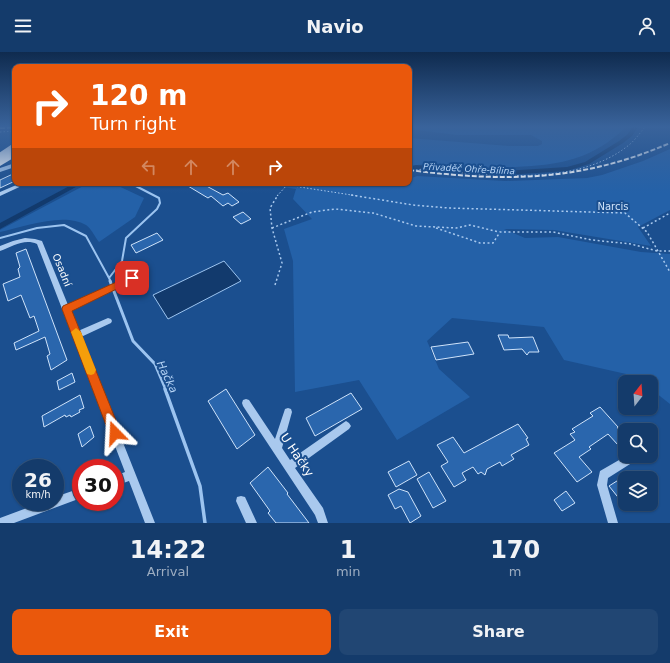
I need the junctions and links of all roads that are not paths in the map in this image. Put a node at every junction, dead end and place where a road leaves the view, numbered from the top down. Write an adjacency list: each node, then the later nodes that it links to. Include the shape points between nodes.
1 (12, 149): 3 (highway, bridge)
2 (12, 155): 4 (highway)
3 (0, 157)
4 (0, 163)
5 (12, 166): 6 (street)
6 (0, 170)
7 (18, 186): 8 (street)
8 (0, 194)
9 (0, 249): 11 (street, Osadní, via 24,240 40,243)
10 (132, 278): 11 (street)
11 (66, 309): 13 (street, Osadní)
12 (108, 321): 13 (street)
13 (77, 335): 20 (street, Osadní)
14 (246, 403): 17 (street, U Hačky)
15 (288, 412): 17 (street)
16 (346, 426): 19 (street)
17 (277, 449): 19 (street, U Hačky)
18 (624, 463): 28 (street, via 604,475 602,479)
19 (289, 466): 27 (street, U Hačky, via 319,512)
20 (132, 475): 21 (street); 25 (street, Osadní)
21 (124, 478)
22 (72, 496): 24 (street)
23 (241, 501): 26 (street)
24 (0, 523)
25 (150, 523)
26 (252, 523)
27 (323, 523)
28 (613, 523)

